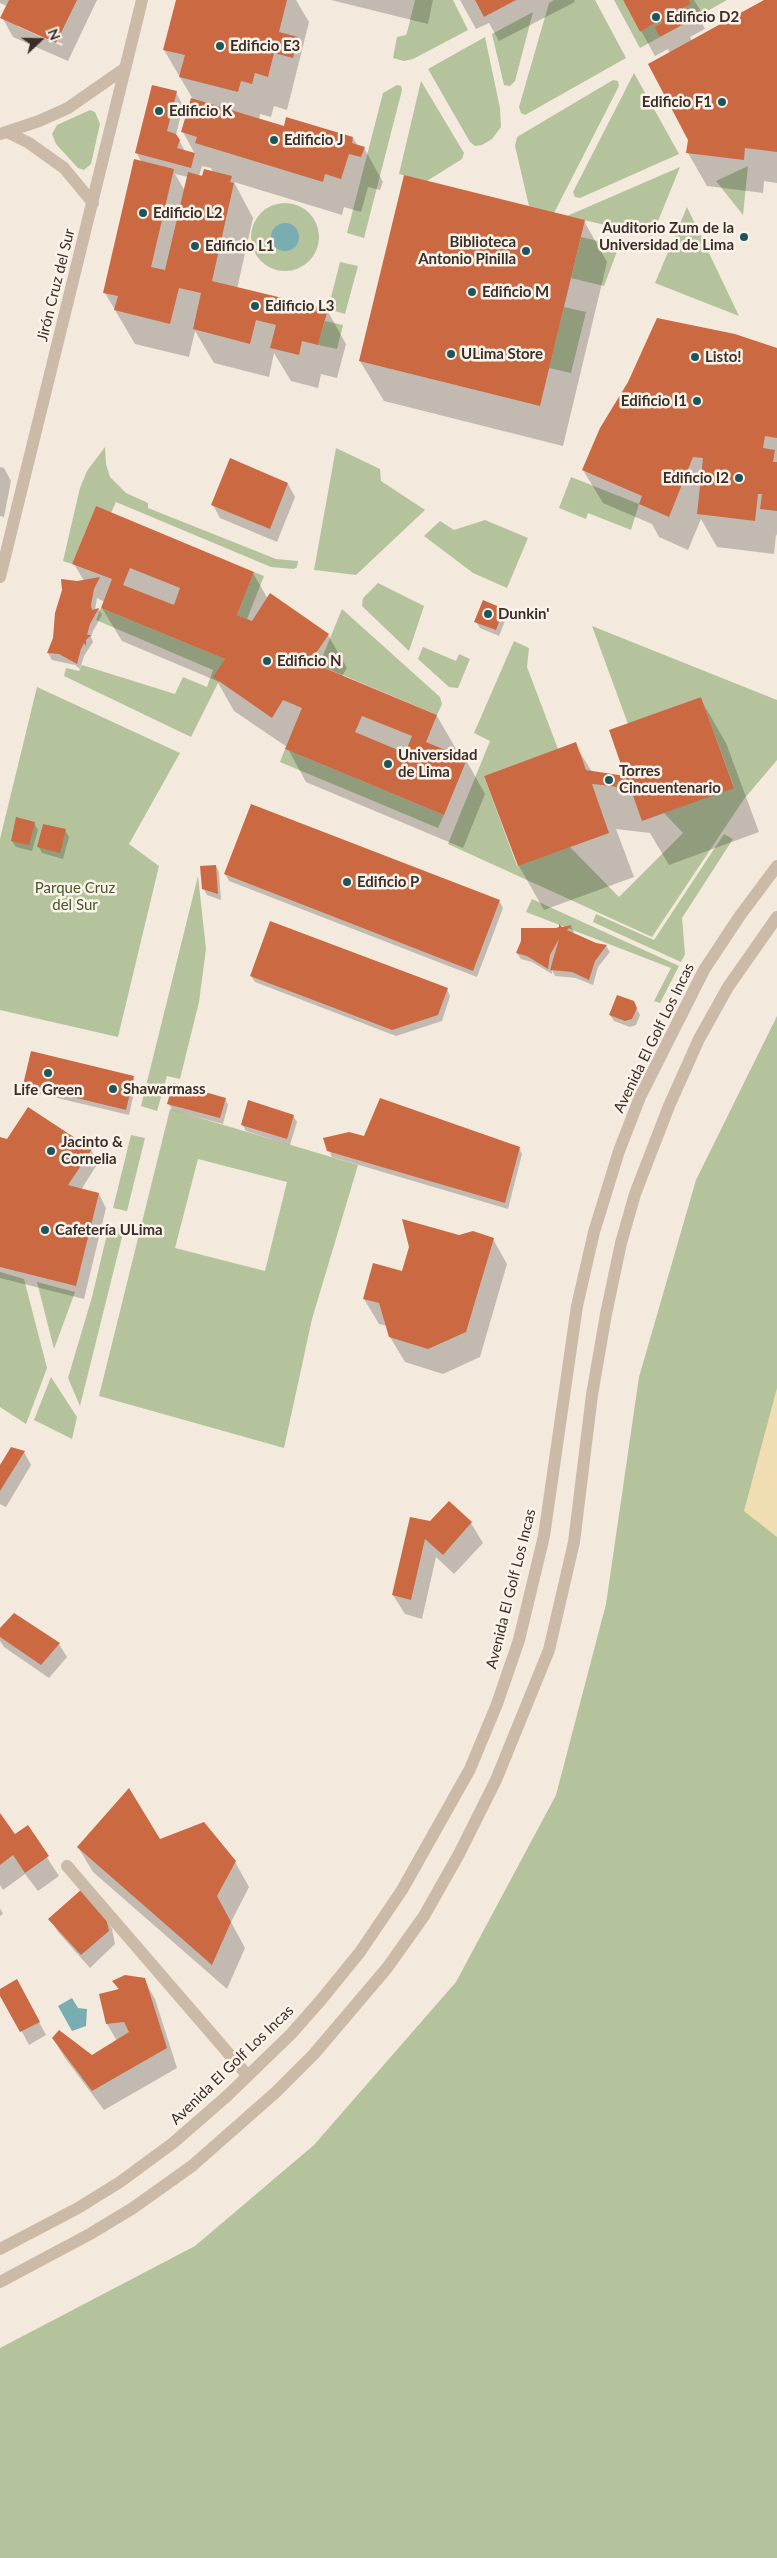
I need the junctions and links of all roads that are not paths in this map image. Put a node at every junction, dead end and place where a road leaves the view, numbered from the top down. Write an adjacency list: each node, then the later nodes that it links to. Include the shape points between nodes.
1 (142, 0): 2 (street, Jirón Cruz del Sur)
2 (124, 69): 3 (street, via 68,108); 4 (street, Jirón Cruz del Sur)
3 (5, 133): 4 (street, via 29,143 64,168)
4 (94, 203): 5 (street, Jirón Cruz del Sur)
5 (0, 577)
6 (777, 866): 9 (street, Avenida El Golf Los Incas, via 738,917 704,970 640,1096 619,1151 594,1232 577,1306 544,1536 519,1640 470,1769 402,1890 360,1952 291,2034)
7 (777, 917): 11 (street, via 728,987 700,1039 669,1106 635,1194 606,1314 592,1395 574,1542 549,1650 496,1780 432,1900 387,1968 314,2054 252,2114 192,2166 133,2208)
8 (67, 1866): 9 (street)
9 (248, 2076): 10 (street, Avenida El Golf Los Incas, via 173,2143 120,2182)
10 (0, 2249)
11 (0, 2282)

